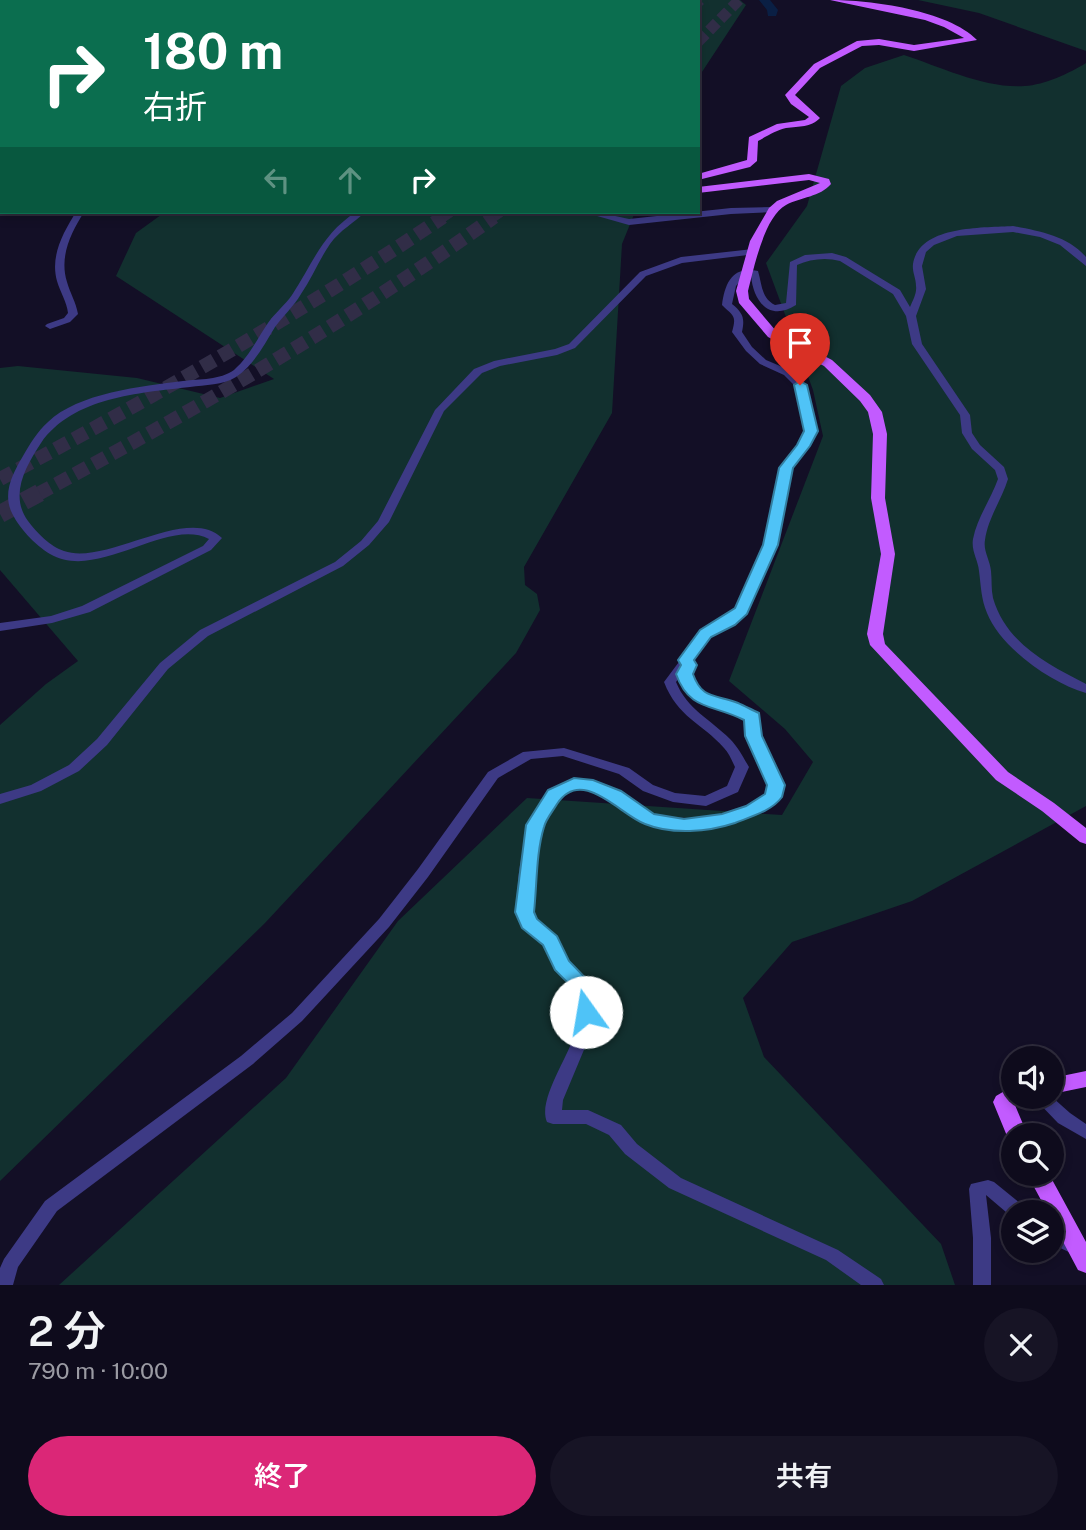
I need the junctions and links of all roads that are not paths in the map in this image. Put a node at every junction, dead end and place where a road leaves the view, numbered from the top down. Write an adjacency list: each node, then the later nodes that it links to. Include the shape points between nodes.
1 (834, 0): 2 (main road, via 903,12 951,27 972,40 914,48 868,41 852,46 817,66 790,95 811,112 814,118 808,124 781,126 753,139 752,161)
2 (700, 176)
3 (700, 190): 4 (main road, via 808,177 825,181 822,188)
4 (773, 210): 7 (street, via 629,222); 8 (main road)
5 (79, 214): 12 (street, via 60,256 61,280 73,314)
6 (358, 214): 13 (street, via 323,245 294,299 239,372 225,379 101,400 64,413 41,434 12,490 16,515 57,553 68,556 107,552 175,534 206,531 216,538 197,553 86,609)
7 (595, 214)
8 (752, 252): 10 (main road); 16 (street, via 681,260 643,274 572,346 478,371 440,410 396,500 365,543 339,565 204,633 164,666 102,742 74,768 36,788)
9 (1086, 263): 11 (street, via 1075,250 1023,230 946,235 922,251 920,292)
10 (747, 271): 11 (street, via 755,273 757,295 764,303 785,307 793,299 793,264 805,258 844,259 897,292); 14 (street, via 737,275 728,292 727,305 740,321 737,332 763,362 788,373 800,385 811,431 786,468 770,545 742,611 706,634); 17 (main road, via 743,300 764,326 828,363 875,412 880,434 878,498 888,554 878,645 1002,776)
11 (911, 316): 15 (street, via 917,344 961,407 967,433 1000,469 1003,479 978,541 994,618 1009,641 1033,661)
12 (50, 326)
13 (0, 627)
14 (686, 660): 26 (street, via 670,682 674,696 728,743 742,767 733,789 706,801 673,797 648,788 624,771 564,752 528,755 493,775 384,923 297,1017 247,1060 51,1206 10,1264); 27 (street, via 689,665 684,674 690,690 753,717 754,736 776,785 773,797 724,820 684,825 649,819 593,786 574,784 555,795 535,825 524,912 529,923 550,941 561,965 588,991 583,1033 555,1100 553,1117 588,1117 615,1130 631,1149 675,1183 832,1255)
15 (1086, 689)
16 (0, 799)
17 (1086, 838)
18 (1086, 1079): 19 (main road)
19 (1064, 1084)
20 (1054, 1109): 21 (street)
21 (1086, 1132)
22 (1044, 1186): 25 (main road)
23 (1004, 1200): 28 (street, via 988,1187 977,1189)
24 (1064, 1244): 25 (street)
25 (1081, 1255)
26 (4, 1285)
27 (875, 1285)
28 (982, 1285)

